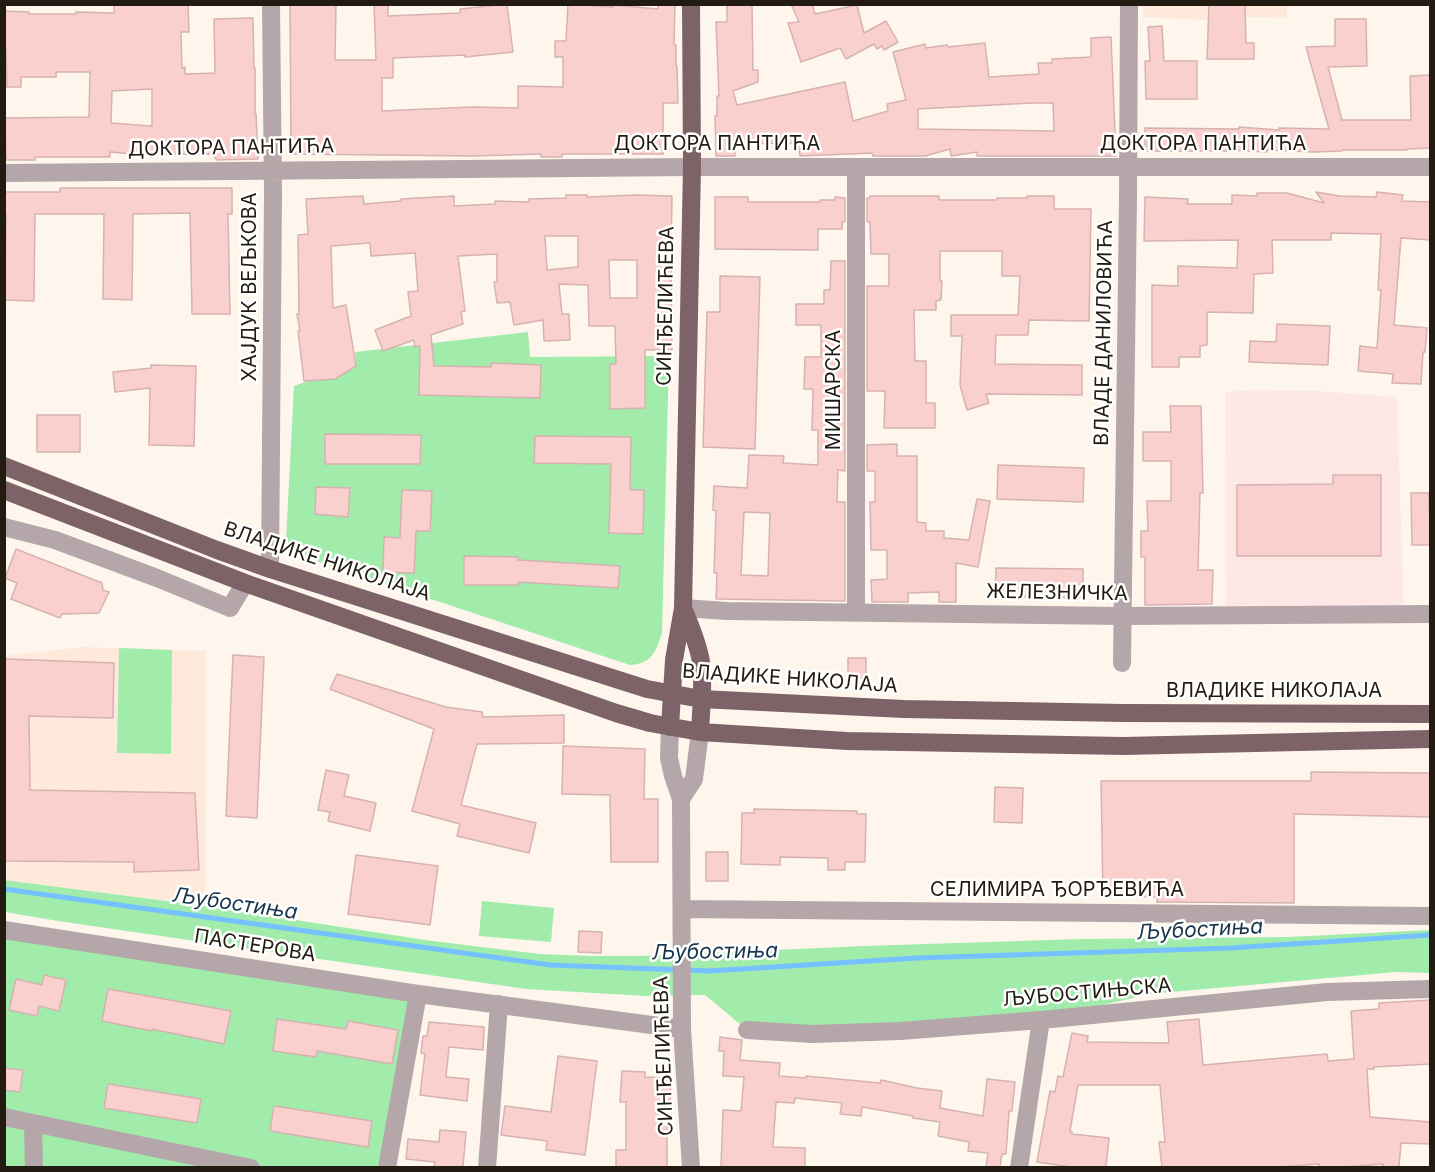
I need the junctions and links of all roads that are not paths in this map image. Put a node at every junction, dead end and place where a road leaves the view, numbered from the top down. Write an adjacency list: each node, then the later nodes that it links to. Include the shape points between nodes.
1 (271, 4): 8 (street, ХАЈДУК ВЕЉКОВА)
2 (692, 4): 4 (main road, СИНЂЕЛИЋЕВА)
3 (1129, 4): 6 (street, ВЛАДЕ ДАНИЛОВИЋА)
4 (692, 166): 5 (street, ДОКТОРА ПАНТИЋА); 8 (street, ДОКТОРА ПАНТИЋА); 15 (main road, СИНЂЕЛИЋЕВА)
5 (856, 167): 6 (street, ДОКТОРА ПАНТИЋА); 16 (street, МИШАРСКА)
6 (1128, 167): 7 (street, ДОКТОРА ПАНТИЋА); 18 (street, ВЛАДЕ ДАНИЛОВИЋА)
7 (1431, 167)
8 (273, 171): 9 (street, ДОКТОРА ПАНТИЋА); 13 (street, ХАЈДУК ВЕЉКОВА)
9 (4, 173)
10 (4, 466): 13 (main road, ВЛАДИКЕ НИКОЛАЈА)
11 (4, 490): 14 (main road)
12 (4, 527): 14 (street, via 55,540 230,608)
13 (270, 569): 20 (main road, ВЛАДИКЕ НИКОЛАЈА, via 647,689)
14 (245, 583): 23 (main road, via 616,713)
15 (683, 608): 16 (street, ЖЕЛЕЗНИЧКА); 20 (main road, СИНЂЕЛИЋЕВА); 21 (main road, СИНЂЕЛИЋЕВА, via 701,662)
16 (856, 613): 18 (street, ЖЕЛЕЗНИЧКА)
17 (1431, 614): 18 (street, ЖЕЛЕЗНИЧКА)
18 (1123, 616): 19 (street, ВЛАДЕ ДАНИЛОВИЋА)
19 (1122, 663)
20 (672, 693): 21 (main road, ВЛАДИКЕ НИКОЛАЈА); 23 (main road, СИНЂЕЛИЋЕВА)
21 (701, 699): 22 (main road, ВЛАДИКЕ НИКОЛАЈА, via 978,711); 24 (main road, СИНЂЕЛИЋЕВА)
22 (1431, 714)
23 (670, 726): 24 (main road); 26 (street, СИНЂЕЛИЋЕВА, via 669,758)
24 (700, 732): 25 (main road, via 847,741 1123,746); 26 (street, СИНЂЕЛИЋЕВА, via 694,779)
25 (1431, 739)
26 (681, 799): 27 (street, СИНЂЕЛИЋЕВА)
27 (682, 909): 28 (street, СЕЛИМИРА ЂОРЂЕВИЋА); 34 (street, СИНЂЕЛИЋЕВА)
28 (1431, 916)
29 (4, 930): 31 (street, ПАСТЕРОВА)
30 (1431, 989): 33 (street, ЉУБОСТИЊСКА, via 1327,992)
31 (417, 994): 32 (street, ПАСТЕРОВА); 40 (street)
32 (499, 1004): 34 (street, ПАСТЕРОВА); 41 (street)
33 (1041, 1020): 35 (street, ЉУБОСТИЊСКА, via 855,1034); 43 (street)
34 (682, 1029): 42 (street, СИНЂЕЛИЋЕВА)
35 (747, 1030)
36 (4, 1117): 37 (street)
37 (33, 1124): 38 (street); 39 (street)
38 (34, 1167)
39 (251, 1167)
40 (387, 1167)
41 (487, 1167)
42 (691, 1167)
43 (1019, 1167)

